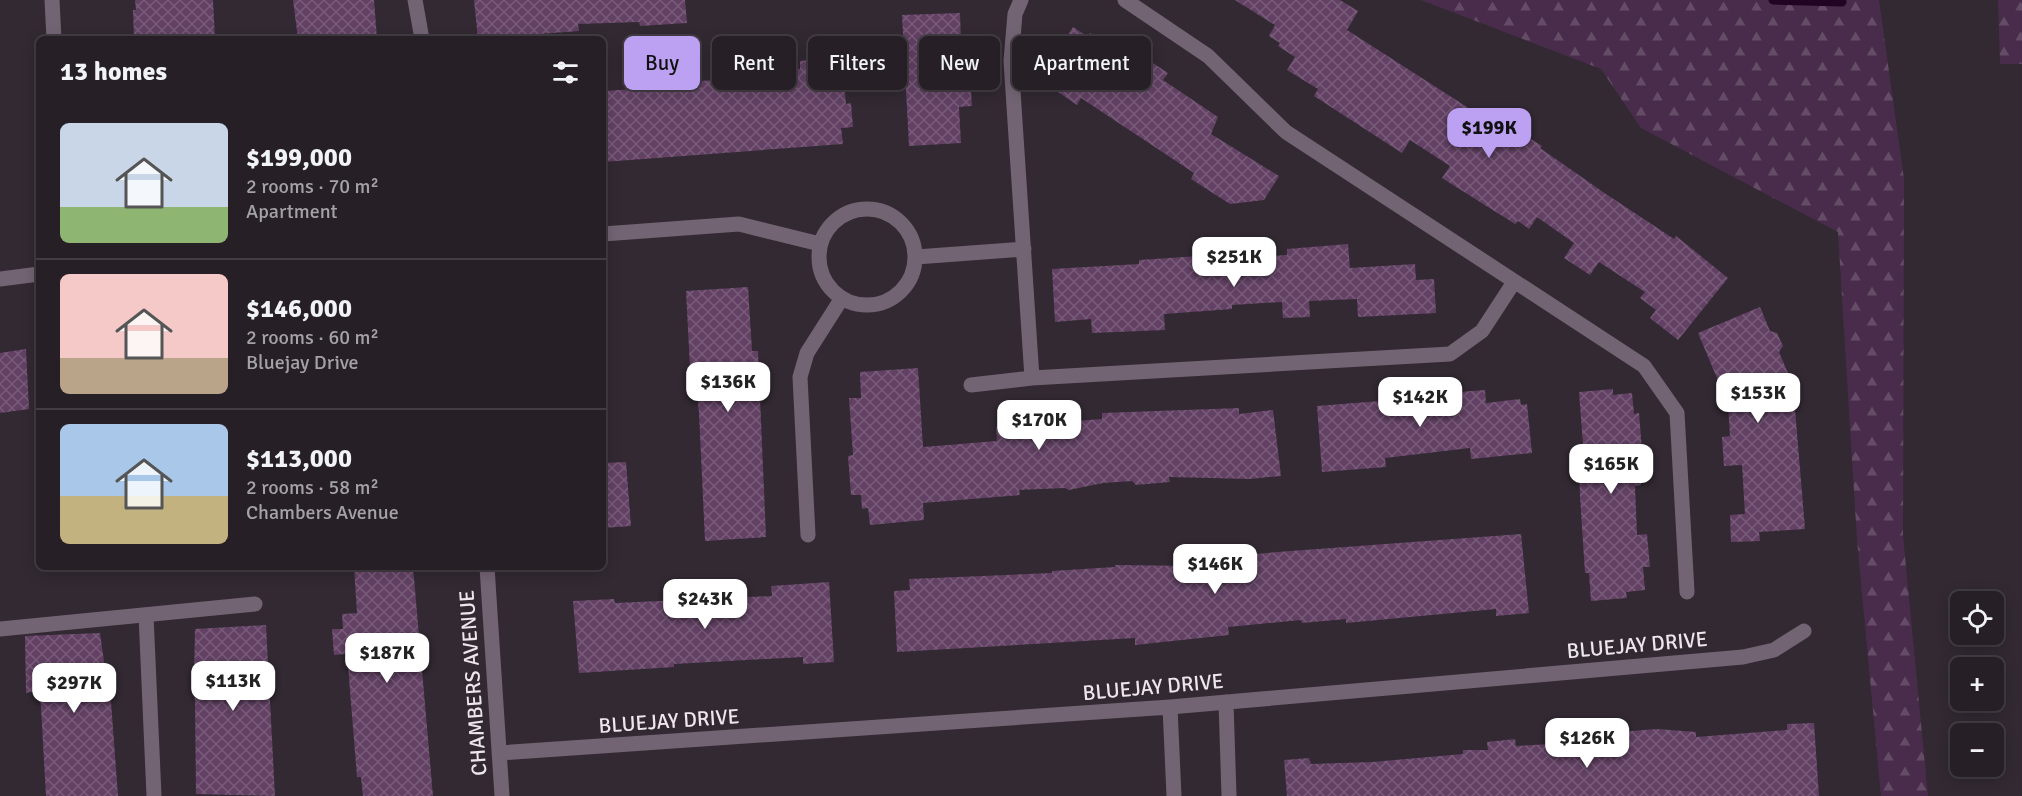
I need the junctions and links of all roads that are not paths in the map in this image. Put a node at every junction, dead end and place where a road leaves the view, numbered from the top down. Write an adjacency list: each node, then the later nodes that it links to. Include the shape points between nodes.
1 (52, 0): 5 (street)
2 (415, 0): 6 (street)
3 (1021, 0): 9 (street, via 1015,14 1011,61)
4 (1125, 0): 13 (street, via 1208,56 1286,132)
5 (54, 36)
6 (421, 36)
7 (606, 234): 8 (street, via 739,224)
8 (820, 244): 10 (street, via 831,224 850,212 873,209 895,217 910,235); 14 (street, via 820,271 834,293)
9 (1024, 249): 10 (street); 15 (street)
10 (916, 257): 14 (street, via 913,275 902,291 887,302 869,306)
11 (36, 274): 12 (street)
12 (0, 279)
13 (1514, 282): 15 (street, via 1482,331 1450,354); 19 (street, via 1644,366 1677,413)
14 (842, 298): 17 (street, via 807,353 800,377)
15 (1032, 378): 16 (street)
16 (971, 385)
17 (808, 535)
18 (487, 570): 26 (street, CHAMBERS AVENUE)
19 (1687, 592)
20 (255, 604): 21 (street)
21 (146, 615): 22 (street); 27 (street)
22 (0, 629)
23 (1804, 632): 24 (street, BLUEJAY DRIVE, via 1774,650 1743,657)
24 (1226, 702): 25 (street, BLUEJAY DRIVE); 30 (street)
25 (1170, 707): 26 (street, BLUEJAY DRIVE); 29 (street)
26 (499, 753): 28 (street, CHAMBERS AVENUE)
27 (154, 796)
28 (501, 796)
29 (1174, 796)
30 (1229, 796)

